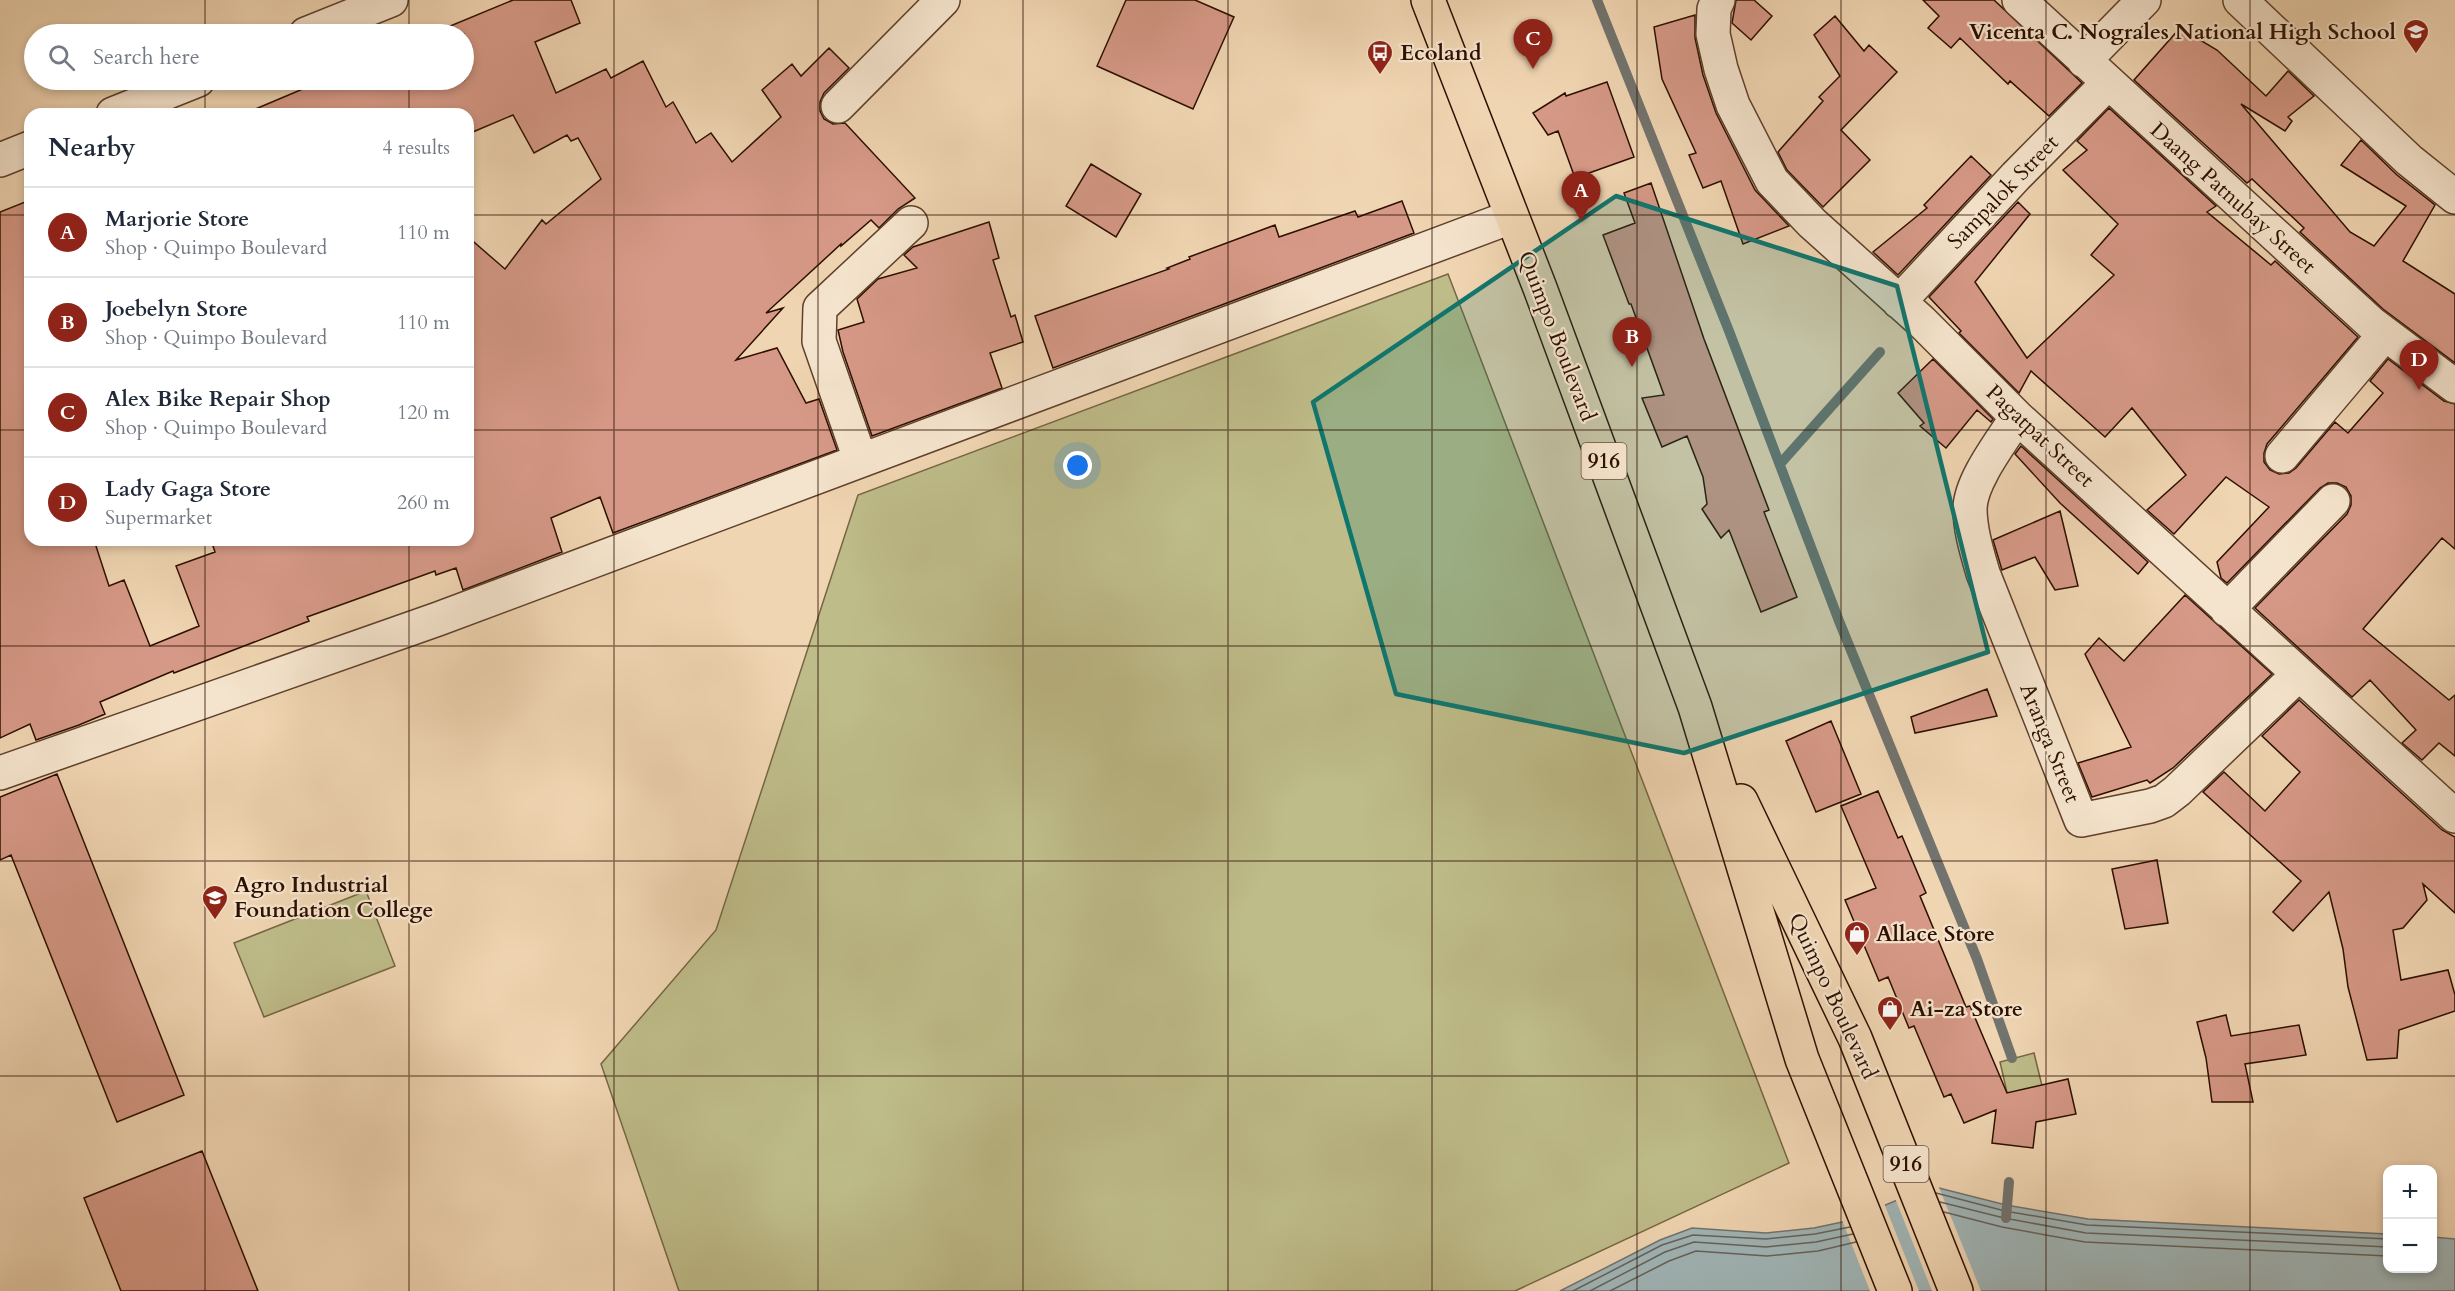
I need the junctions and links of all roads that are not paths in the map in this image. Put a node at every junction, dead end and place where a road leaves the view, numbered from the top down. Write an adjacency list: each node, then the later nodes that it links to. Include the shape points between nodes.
1 (391, 0): 8 (street)
2 (943, 0): 12 (street)
3 (1428, 0): 17 (main road, Quimpo Boulevard / 916)
4 (1718, 0): 19 (street, Pagatpat Street, via 1713,34 1721,69 1733,105 1772,181)
5 (2019, 0): 9 (street, Daang Patnubay Street)
6 (2144, 0): 9 (street)
7 (2240, 0): 16 (street, via 2409,160)
8 (331, 24)
9 (2084, 61): 10 (street, Daang Patnubay Street)
10 (2108, 83): 19 (street, Sampalok Street); 20 (street, Daang Patnubay Street)
11 (173, 90): 13 (street)
12 (838, 106)
13 (128, 108)
14 (24, 150): 15 (street)
15 (0, 160)
16 (2455, 197)
17 (1511, 217): 24 (street); 28 (main road, Quimpo Boulevard / 916)
18 (911, 223): 24 (street, via 820,308 819,341)
19 (1899, 302): 22 (street, Pagatpat Street)
20 (2384, 335): 21 (street, Daang Patnubay Street); 23 (street)
21 (2455, 386)
22 (2017, 417): 26 (street, Pagatpat Street); 27 (street, Aranga Street, via 1977,483 1970,507 1974,540 1983,573 2081,820 2164,801)
23 (2282, 456)
24 (860, 459): 29 (street, via 438,619)
25 (2333, 501): 26 (street)
26 (2227, 610): 27 (street, Pagatpat Street)
27 (2299, 674): 30 (street, Pagatpat Street)
28 (1695, 707): 31 (main road, Quimpo Boulevard / 916, via 1802,1059); 32 (main road, Quimpo Boulevard / 916, via 1855,1038)
29 (0, 773)
30 (2455, 816)
31 (1895, 1291)
32 (1956, 1291)

